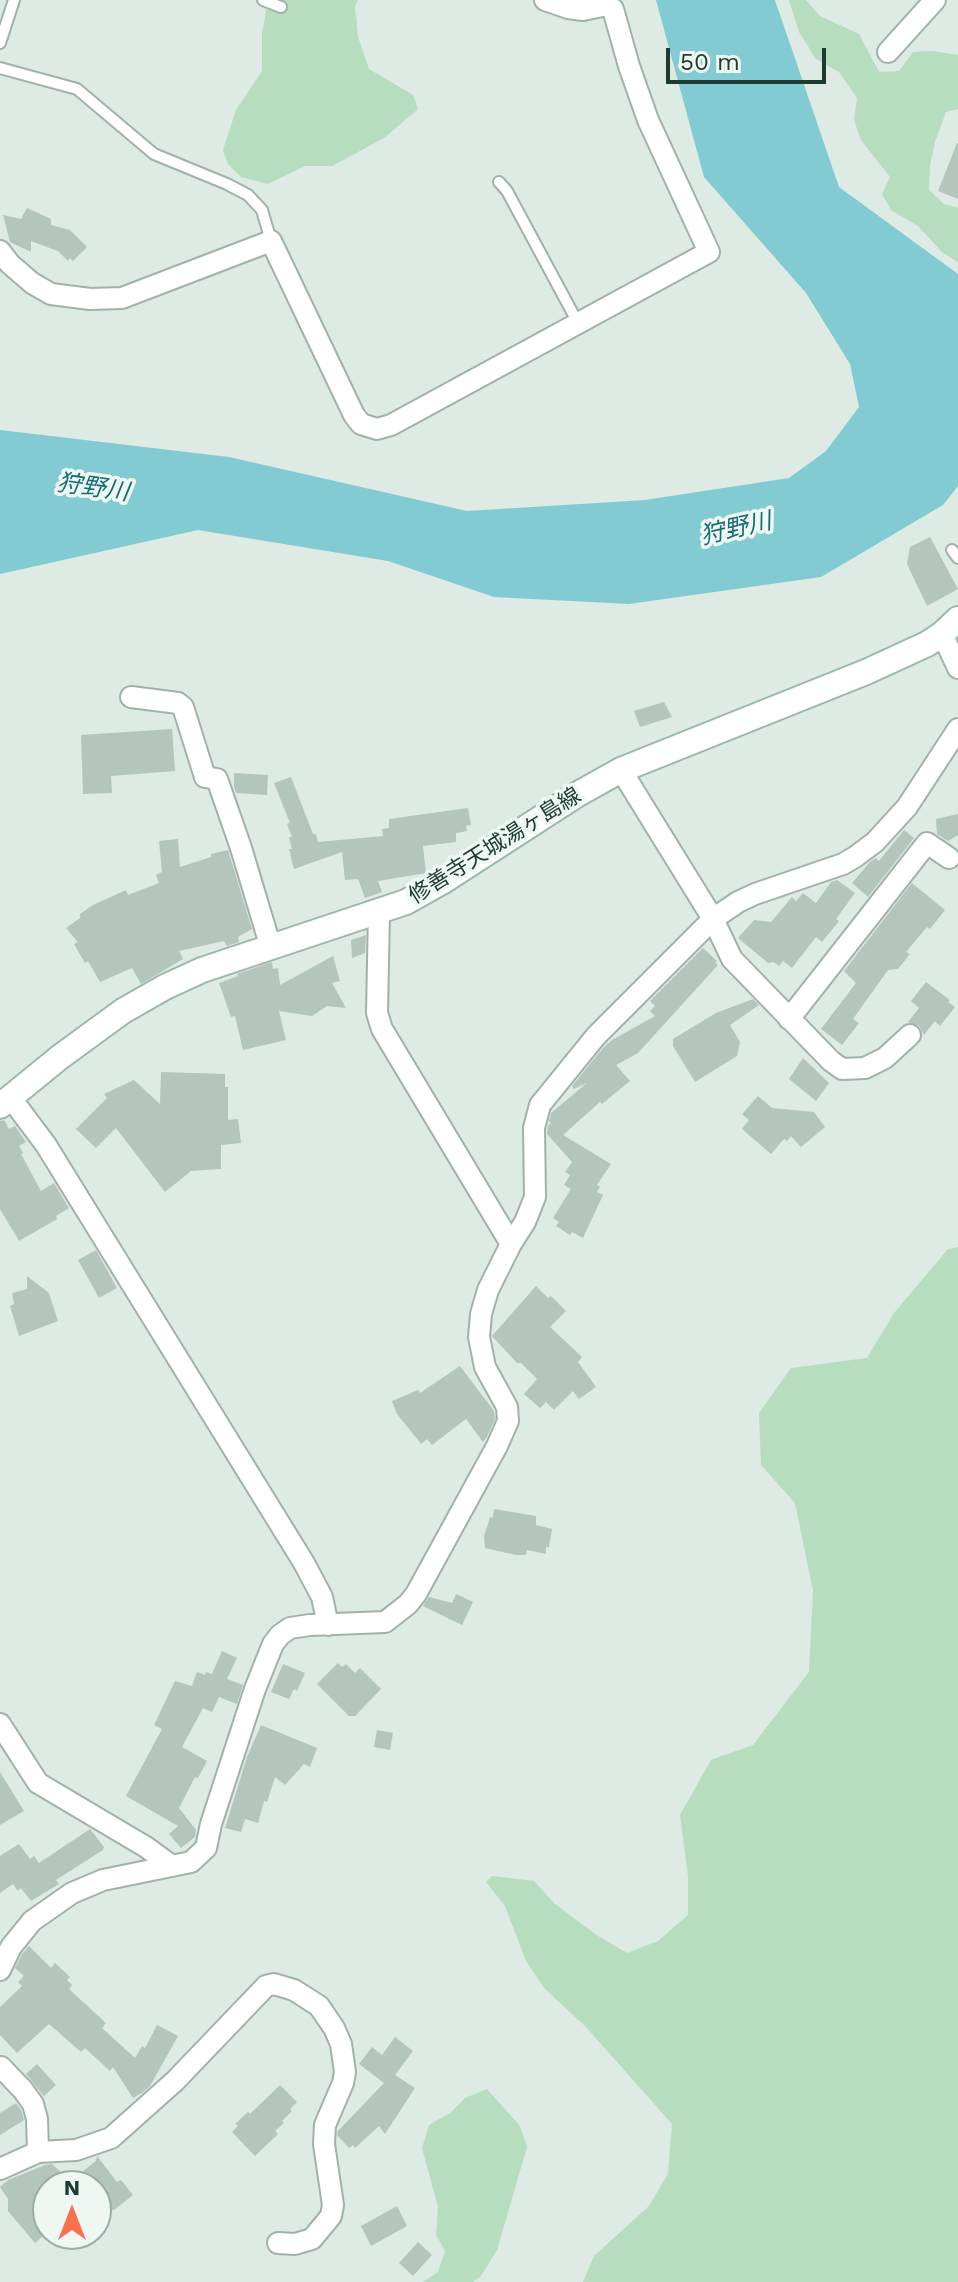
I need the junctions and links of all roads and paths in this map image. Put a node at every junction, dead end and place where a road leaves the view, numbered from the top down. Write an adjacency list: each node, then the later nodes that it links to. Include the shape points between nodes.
1 (14, 0): 6 (lane)
2 (263, 0): 5 (lane)
3 (545, 0): 12 (street, via 583,10 607,5 613,9 648,120 709,252)
4 (935, 0): 7 (street)
5 (281, 7)
6 (0, 43)
7 (888, 52)
8 (0, 68): 10 (lane, via 77,89 154,154 248,195 262,210)
9 (499, 182): 12 (lane)
10 (271, 241): 11 (street, via 122,298 51,294); 12 (street, via 354,415 361,424 377,429)
11 (0, 251)
12 (578, 323)
13 (950, 627): 14 (street); 17 (main road, 修善寺天城湯ヶ島線, via 866,672)
14 (958, 668)
15 (131, 697): 21 (street, via 183,707 205,777 217,779)
16 (958, 729): 20 (street, via 907,807 875,842 855,857 755,894)
17 (621, 770): 19 (main road, 修善寺天城湯ヶ島線, via 445,880); 20 (street)
18 (949, 858): 22 (street, via 927,843)
19 (379, 912): 21 (main road, 修善寺天城湯ヶ島線); 25 (street, via 377,1013 382,1029)
20 (713, 919): 22 (street, via 732,959); 25 (street, via 596,1036 540,1105 534,1128 535,1197)
21 (271, 948): 24 (main road, 修善寺天城湯ヶ島線, via 202,970 137,1002)
22 (789, 1019): 23 (street, via 842,1069 865,1068)
23 (910, 1035)
24 (5, 1102): 26 (street, via 46,1145 70,1182 304,1563 322,1597)
25 (511, 1244): 26 (street, via 488,1290 479,1337 485,1367 507,1407 505,1430 408,1604 385,1622)
26 (328, 1625): 28 (street, via 290,1628 273,1644 206,1848 191,1862)
27 (0, 1724): 28 (street, via 38,1783)
28 (172, 1866): 29 (street, via 103,1880 72,1893 32,1921)
29 (0, 1970)
30 (0, 2066): 31 (street); 32 (street, via 33,2104)
31 (0, 2073)
32 (38, 2152): 33 (street); 34 (street, via 76,2150 111,2138 175,2081 266,1986 294,1990 319,2006 334,2028 345,2072 325,2125 331,2216 312,2239)
33 (0, 2169)
34 (278, 2243)

